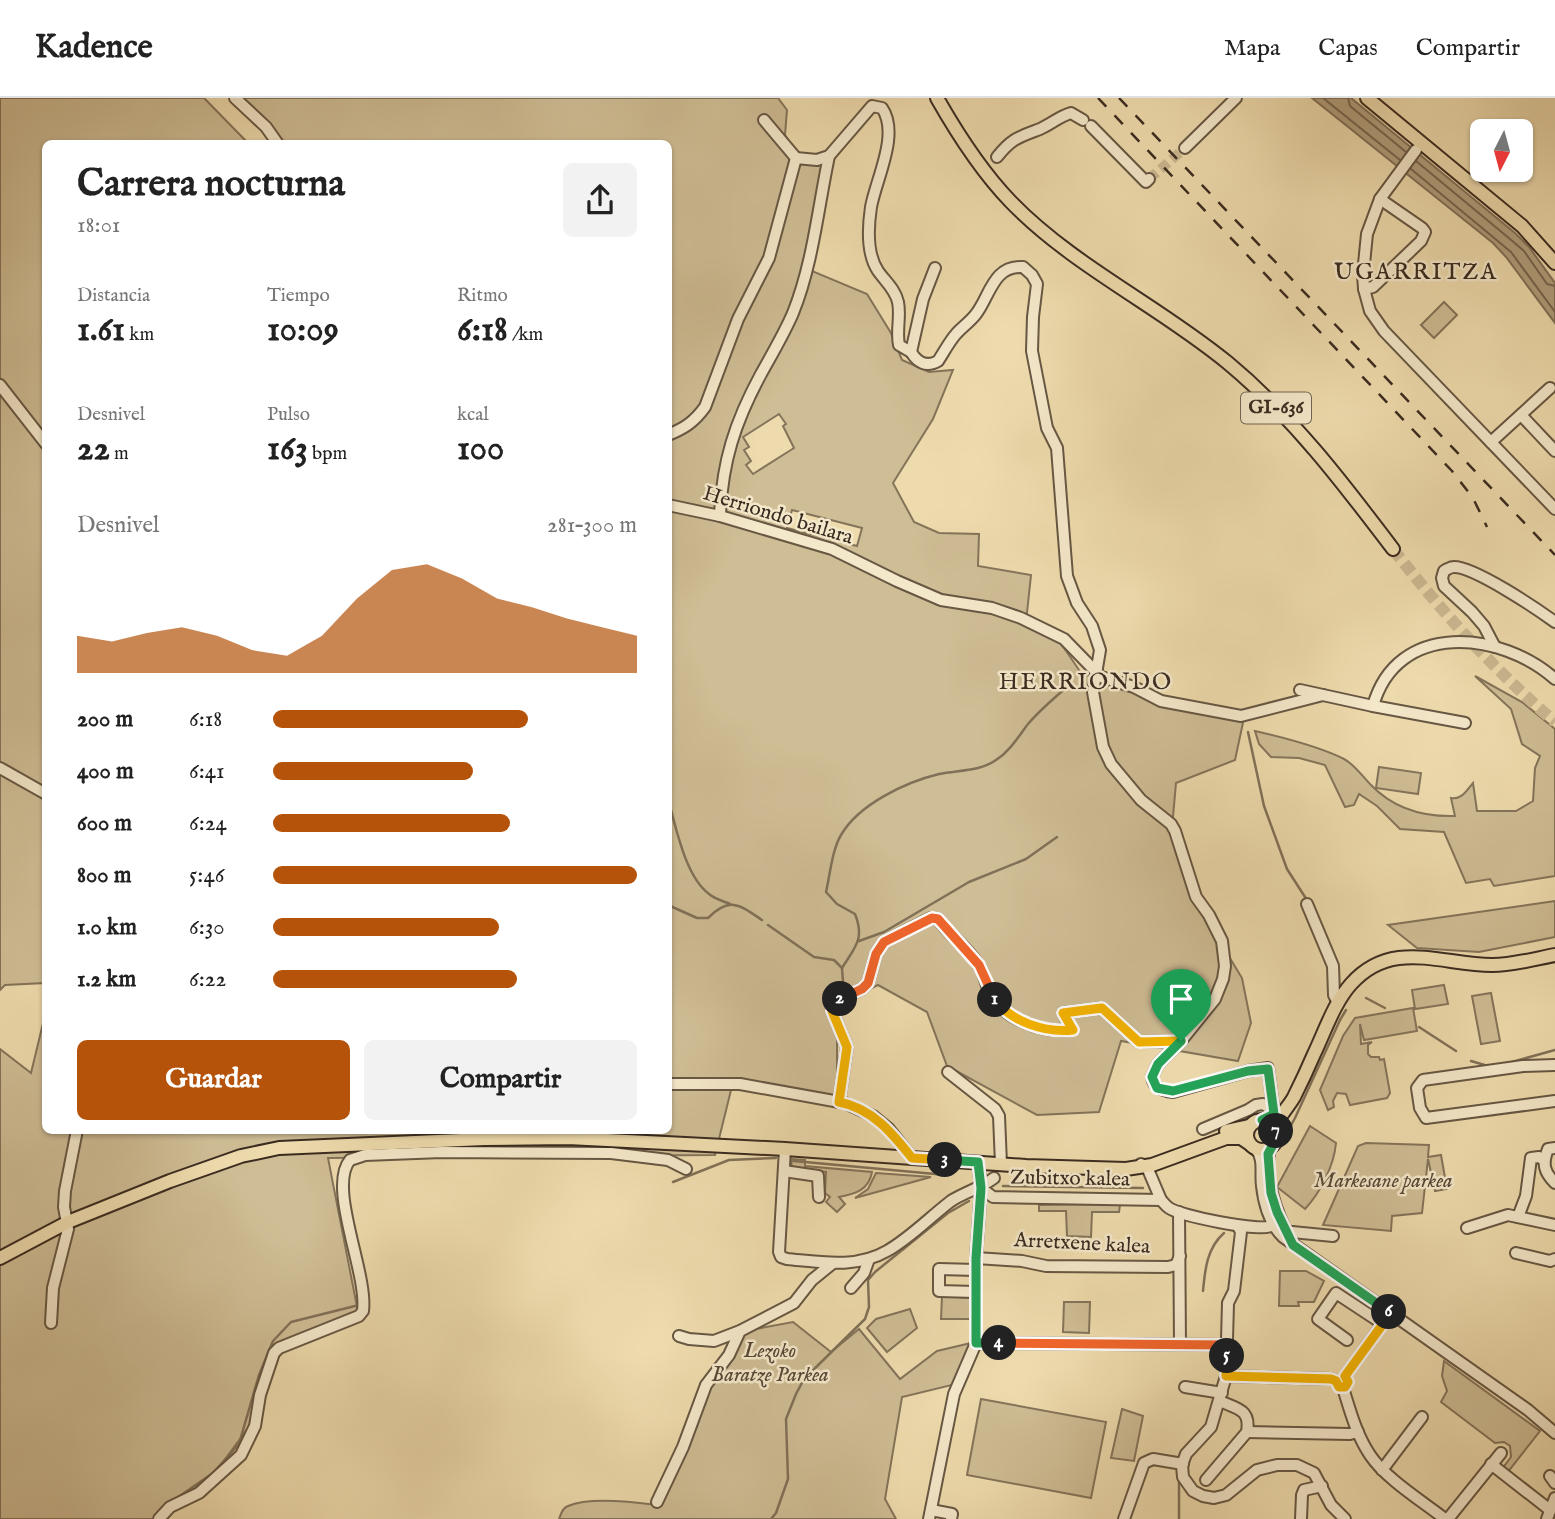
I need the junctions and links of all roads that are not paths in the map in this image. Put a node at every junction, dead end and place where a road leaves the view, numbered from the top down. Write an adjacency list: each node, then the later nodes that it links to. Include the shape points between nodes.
1 (236, 98): 7 (street)
2 (937, 98): 30 (main road, GI-636, via 977,163 1012,203 1052,238 1184,328 1240,374 1294,425)
3 (1236, 98): 8 (street)
4 (1367, 98): 6 (main road)
5 (764, 120): 13 (street)
6 (1412, 135): 9 (street); 10 (main road)
7 (275, 140)
8 (1185, 148)
9 (1416, 150): 10 (street); 15 (street)
10 (1432, 152): 16 (main road, via 1529,232)
11 (829, 156): 13 (street); 19 (street, via 872,106 882,108 887,118 887,147 869,237 875,265 898,299 899,345); 29 (street, via 806,275 782,339 731,442 724,465)
12 (997, 157): 14 (street, via 1018,136 1071,113 1146,182)
13 (796, 158): 23 (street, via 769,258 738,319 705,407 686,428)
14 (1149, 179)
15 (1380, 199): 18 (street, via 1367,234); 18 (street, via 1425,232 1373,287)
16 (1555, 263)
17 (935, 268): 19 (street)
18 (1364, 289): 25 (street, via 1370,311 1391,338)
19 (911, 352): 33 (street, via 925,365 937,361 976,314 994,280 1010,268 1023,267 1035,279 1034,368 1047,428 1057,448 1067,576 1098,641)
20 (0, 384): 24 (street)
21 (1550, 388): 22 (street)
22 (1521, 415): 25 (street); 26 (street)
23 (672, 433)
24 (42, 439)
25 (1491, 442): 28 (street)
26 (1555, 451)
27 (672, 506): 29 (street, Herriondo bailara)
28 (1555, 509)
29 (720, 516): 33 (street, Herriondo bailara, via 832,549 942,600 992,608 1041,626 1064,639)
30 (1393, 550)
31 (1555, 622): 32 (street, via 1513,594 1450,567 1444,571 1444,586 1472,612)
32 (1495, 647): 34 (street, via 1531,660); 37 (street, via 1461,641 1412,655 1385,677)
33 (1097, 673): 36 (street, Herriondo bailara, via 1161,701 1228,715 1247,715); 44 (street, via 1093,692 1106,757 1141,800 1171,824 1196,897 1224,948 1220,989)
34 (1555, 679)
35 (1300, 690): 36 (street)
36 (1323, 695): 37 (street)
37 (1373, 706): 38 (street)
38 (1465, 723)
39 (0, 768): 40 (street)
40 (42, 792)
41 (1307, 904): 43 (street, via 1333,966)
42 (1555, 955): 43 (main road, via 1489,965 1401,957 1367,970)
43 (1338, 1003): 47 (main road)
44 (1181, 1041): 50 (street, via 1139,1042 1102,1008 1063,1013 1073,1030 1025,1023 996,1003 979,965 938,919 932,918 884,942 868,983 834,1002 832,1011 847,1047); 51 (street, via 1154,1070 1157,1088 1173,1091 1268,1069)
45 (1555, 1065): 49 (street, via 1423,1080 1418,1088 1426,1118)
46 (948, 1072): 65 (street, via 999,1116)
47 (1303, 1078): 51 (main road); 54 (main road)
48 (672, 1084): 50 (street, via 740,1084)
49 (1555, 1101)
50 (839, 1102): 61 (street, via 873,1116 901,1141)
51 (1270, 1115): 52 (main road); 53 (street, via 1263,1104 1256,1105); 54 (main road)
52 (1249, 1126): 57 (main road); 62 (main road, via 1219,1133)
53 (1203, 1129)
54 (1276, 1129): 58 (main road)
55 (76, 1134): 74 (street, via 66,1183)
56 (436, 1136): 59 (main road); 74 (main road, via 262,1151)
57 (1252, 1146): 58 (main road); 62 (main road, via 1241,1138 1226,1138); 73 (street, via 1261,1156)
58 (1270, 1147): 78 (street, via 1271,1195)
59 (785, 1149): 61 (main road); 66 (street)
60 (1549, 1152): 67 (street, via 1545,1173); 72 (street, via 1531,1158)
61 (912, 1158): 63 (main road)
62 (1141, 1165): 65 (main road); 70 (street, Zubitxo kalea)
63 (978, 1167): 65 (main road); 68 (street)
64 (686, 1169): 117 (street, via 668,1160 611,1153 442,1152 366,1155 350,1160 344,1167 343,1189 363,1285 363,1311 274,1353 255,1426 241,1455 199,1493 170,1507)
65 (1000, 1169): 68 (street)
66 (784, 1171): 69 (street, via 818,1176); 86 (street, via 780,1255)
67 (1555, 1183)
68 (981, 1188): 70 (street, Zubitxo kalea, via 993,1198); 84 (street, via 954,1199 889,1250); 87 (street)
69 (819, 1197)
70 (1161, 1200): 71 (street)
71 (1180, 1212): 76 (street); 82 (street, Arretxene kalea)
72 (1518, 1217): 75 (street); 77 (street, via 1508,1215)
73 (1271, 1220): 76 (street, via 1267,1229); 78 (street); 80 (street)
74 (68, 1222): 83 (main road); 91 (street, via 53,1288)
75 (1555, 1225)
76 (1238, 1226): 98 (street, via 1241,1232 1234,1291 1228,1303)
77 (1467, 1228)
78 (1287, 1233): 79 (street); 80 (street)
79 (1333, 1236)
80 (1293, 1245): 90 (street)
81 (1516, 1253): 85 (street)
82 (1180, 1256): 87 (street, Arretxene kalea, via 1176,1265 1168,1267 1046,1266 1021,1261); 97 (street, Arretxene kalea)
83 (0, 1258)
84 (869, 1259): 86 (street); 88 (street)
85 (1555, 1259)
86 (833, 1263): 93 (street, via 794,1303)
87 (976, 1264): 89 (street); 89 (street, Arretxene kalea, via 939,1269 939,1292)
88 (851, 1288)
89 (976, 1292): 96 (street)
90 (1391, 1313): 92 (street); 106 (street)
91 (51, 1323)
92 (1383, 1324): 95 (street, via 1336,1293 1318,1319); 100 (street)
93 (740, 1331): 94 (street, via 714,1341); 114 (street, via 706,1385 684,1447)
94 (679, 1336)
95 (1348, 1340)
96 (976, 1343): 97 (street); 115 (street, via 954,1394)
97 (1180, 1344): 98 (street)
98 (1227, 1345): 99 (street)
99 (1226, 1376): 100 (street); 102 (street)
100 (1342, 1382): 105 (street)
101 (1185, 1387): 102 (street)
102 (1221, 1397): 104 (street, via 1246,1415); 108 (street, via 1211,1427 1189,1450)
103 (1422, 1417): 110 (street)
104 (1247, 1432): 105 (street); 111 (street)
105 (1358, 1432): 110 (street)
106 (1555, 1433)
107 (1501, 1453): 109 (street)
108 (1183, 1464): 112 (street, via 1189,1487 1209,1498 1226,1494 1270,1466 1292,1464 1310,1470); 119 (street, via 1153,1459 1144,1463)
109 (1491, 1464): 116 (street); 122 (street)
110 (1382, 1470): 122 (street)
111 (1206, 1480)
112 (1322, 1486): 120 (street, via 1301,1494); 121 (street)
113 (1555, 1498): 116 (street)
114 (657, 1502)
115 (930, 1515): 118 (street, via 952,1514)
116 (1549, 1515)
117 (159, 1519)
118 (951, 1519)
119 (1124, 1519)
120 (1301, 1519)
121 (1345, 1519)
122 (1447, 1519)

